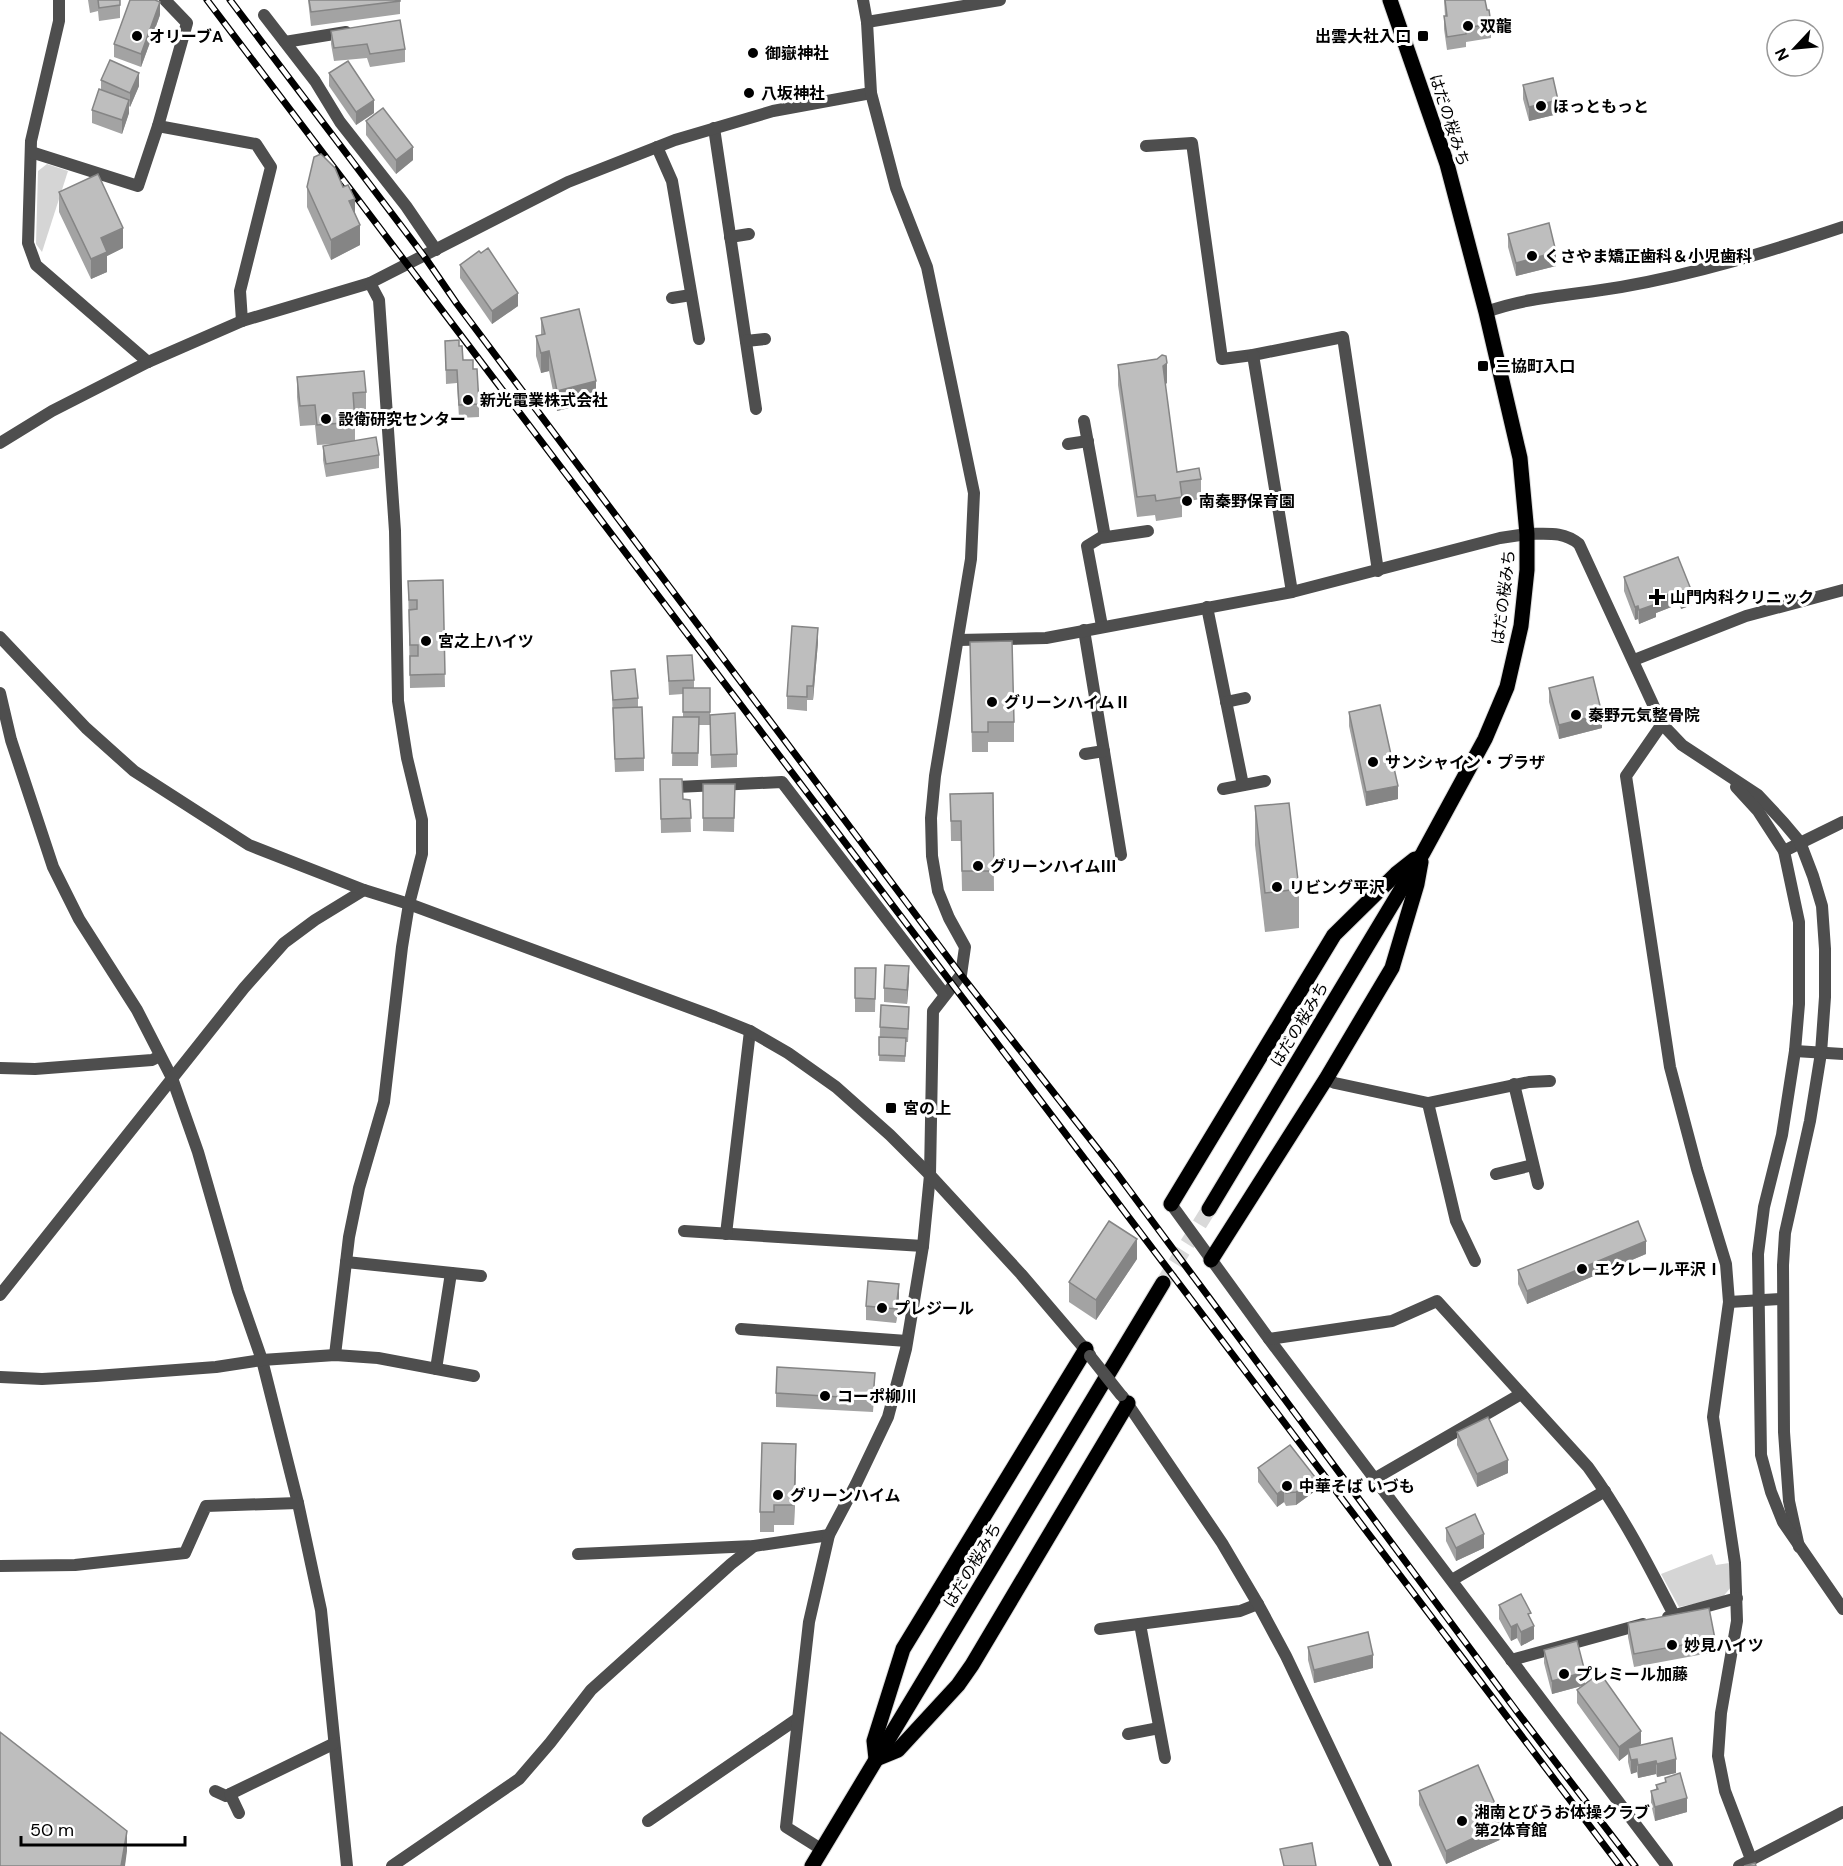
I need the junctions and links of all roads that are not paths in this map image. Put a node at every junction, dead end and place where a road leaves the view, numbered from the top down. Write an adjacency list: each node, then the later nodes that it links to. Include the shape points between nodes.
1 (59, 0): 15 (street, via 59,21)
2 (165, 0): 11 (street, via 187,23)
3 (863, 0): 7 (street)
4 (1000, 0): 7 (street)
5 (1390, 0): 23 (main road, はだの桜みち, via 1447,164)
6 (264, 15): 9 (street)
7 (867, 22): 10 (street)
8 (364, 29): 9 (street)
9 (285, 42): 19 (street)
10 (871, 93): 12 (street, via 772,111); 45 (street, via 897,188 927,267 970,473 974,502 972,559)
11 (158, 126): 15 (street, via 138,186); 24 (street, via 256,144 271,167 240,291)
12 (714, 128): 14 (street); 18 (street)
13 (1146, 146): 28 (street, via 1192,143 1222,358)
14 (657, 147): 19 (street, via 568,182); 21 (street, via 672,181)
15 (31, 152): 29 (street, via 27,243 36,265)
16 (1843, 227): 23 (street, via 1719,264 1623,287 1511,303)
17 (748, 234): 18 (street)
18 (730, 237): 27 (street)
19 (436, 250): 20 (street)
20 (370, 283): 24 (street); 66 (street, via 379,300 392,497 398,701 422,820 422,854)
21 (691, 295): 22 (street); 25 (street)
22 (672, 298)
23 (1486, 312): 36 (main road, はだの桜みち, via 1520,458)
24 (242, 321): 29 (street)
25 (699, 339)
26 (765, 339): 27 (street)
27 (746, 341): 30 (street)
28 (1253, 355): 38 (street, via 1343,338); 40 (street)
29 (148, 362): 33 (street)
30 (756, 409)
31 (1084, 421): 32 (street)
32 (1088, 441): 34 (street); 37 (street)
33 (0, 442)
34 (1068, 444)
35 (1148, 531): 37 (street)
36 (1527, 534): 38 (street); 46 (street, via 1558,533 1579,544); 63 (main road, はだの桜みち, via 1521,626 1507,687 1485,739)
37 (1105, 537): 42 (street, via 1087,546)
38 (1378, 571): 40 (street)
39 (1843, 590): 46 (street, via 1746,616)
40 (1292, 592): 41 (street)
41 (1206, 607): 42 (street); 49 (street)
42 (1102, 626): 43 (street)
43 (1084, 630): 45 (street, via 1046,638); 53 (street)
44 (0, 637): 65 (street, via 86,728 134,771 249,845)
45 (958, 640): 67 (street, via 931,818 938,891 965,947 961,975)
46 (1634, 660): 50 (street)
47 (0, 693): 51 (street)
48 (1245, 698): 49 (street)
49 (1226, 702): 57 (street)
50 (1662, 724): 55 (street, via 1682,745); 97 (street, via 1626,776 1670,1067 1726,1264)
51 (11, 740): 52 (street); 72 (street, via 53,867)
52 (0, 748)
53 (1104, 751): 54 (street); 64 (street)
54 (1085, 754)
55 (1718, 770): 61 (street, via 1758,795); 62 (street, via 1758,811)
56 (1265, 781): 57 (street)
57 (1244, 785): 59 (street)
58 (677, 787): 67 (street, via 782,782)
59 (1223, 789)
60 (1843, 822): 61 (street)
61 (1800, 842): 62 (street); 70 (street, via 1822,906 1825,997)
62 (1784, 851): 69 (street, via 1798,922)
63 (1423, 853): 75 (main road, via 1392,968); 83 (main road, via 1334,934); 84 (main road, はだの桜みち)
64 (1121, 855)
65 (364, 890): 66 (street); 74 (street, via 284,943)
66 (409, 904): 68 (street); 90 (street, via 384,1102 359,1188)
67 (945, 995): 81 (street, via 933,1011)
68 (750, 1031): 81 (street, via 836,1087); 86 (street)
69 (1795, 1052): 70 (street); 96 (street, via 1782,1135 1764,1207)
70 (1821, 1053): 71 (street); 95 (street, via 1785,1233)
71 (1843, 1054)
72 (160, 1056): 73 (street, via 152,1060 35,1070); 74 (street)
73 (0, 1068)
74 (172, 1078): 94 (street); 103 (street)
75 (1326, 1079): 78 (street); 88 (main road)
76 (1550, 1082): 77 (street)
77 (1514, 1084): 78 (street); 79 (street)
78 (1428, 1104): 89 (street, via 1456,1221)
79 (1533, 1165): 80 (street); 82 (street)
80 (1496, 1174)
81 (930, 1175): 87 (street); 101 (street)
82 (1538, 1184)
83 (1171, 1204): 88 (street)
84 (1209, 1209)
85 (684, 1231): 86 (street)
86 (726, 1234): 87 (street)
87 (923, 1246): 100 (street)
88 (1211, 1260): 99 (street)
89 (1475, 1261)
90 (346, 1262): 91 (street); 102 (street)
91 (451, 1273): 92 (street); 104 (street)
92 (481, 1276)
93 (1163, 1283): 130 (main road, はだの桜みち)
94 (0, 1295)
95 (1782, 1299): 96 (street); 114 (street, via 1784,1432 1789,1501)
96 (1758, 1301): 97 (street); 114 (street, via 1761,1455 1783,1522)
97 (1729, 1302): 118 (street, via 1713,1417)
98 (741, 1329): 100 (street)
99 (1269, 1338): 107 (street, via 1392,1321 1437,1301); 109 (street)
100 (907, 1341): 112 (street, via 888,1417)
101 (1088, 1352): 108 (street, bridge); 130 (main road, via 903,1649 874,1741)
102 (335, 1355): 103 (street); 104 (street)
103 (262, 1360): 106 (street, via 96,1376); 111 (street)
104 (436, 1369): 105 (street)
105 (474, 1376)
106 (0, 1377)
107 (1521, 1394): 109 (street); 110 (street)
108 (1124, 1399): 119 (street, via 1222,1543); 130 (main road, via 972,1665 898,1750)
109 (1374, 1479): 117 (street)
110 (1605, 1491): 117 (street); 121 (street)
111 (298, 1503): 116 (street, via 206,1506 186,1553 75,1565); 128 (street, via 321,1610)
112 (829, 1535): 113 (street); 125 (street, via 809,1622)
113 (754, 1546): 115 (street); 139 (street, via 591,1690 519,1779)
114 (1799, 1547): 120 (street)
115 (578, 1554)
116 (0, 1566)
117 (1452, 1580): 124 (street)
118 (1737, 1598): 121 (street); 137 (street, via 1718,1756 1725,1791)
119 (1258, 1604): 122 (street, via 1240,1611); 141 (street, via 1287,1656)
120 (1843, 1609)
121 (1674, 1616): 124 (street)
122 (1140, 1624): 123 (street); 126 (street)
123 (1100, 1629)
124 (1511, 1660): 142 (street)
125 (797, 1719): 135 (street); 136 (street, via 786,1827)
126 (1159, 1728): 127 (street); 129 (street)
127 (1128, 1734)
128 (333, 1744): 132 (street); 138 (street)
129 (1165, 1758)
130 (876, 1759): 136 (main road, はだの桜みち)
131 (215, 1791): 132 (street)
132 (230, 1794): 134 (street)
133 (1843, 1812): 137 (street)
134 (239, 1813)
135 (648, 1821)
136 (821, 1849): 140 (main road, はだの桜みち)
137 (1759, 1860): 143 (street)
138 (346, 1866)
139 (392, 1866)
140 (812, 1866)
141 (1386, 1866)
142 (1667, 1866)
143 (1739, 1866)

